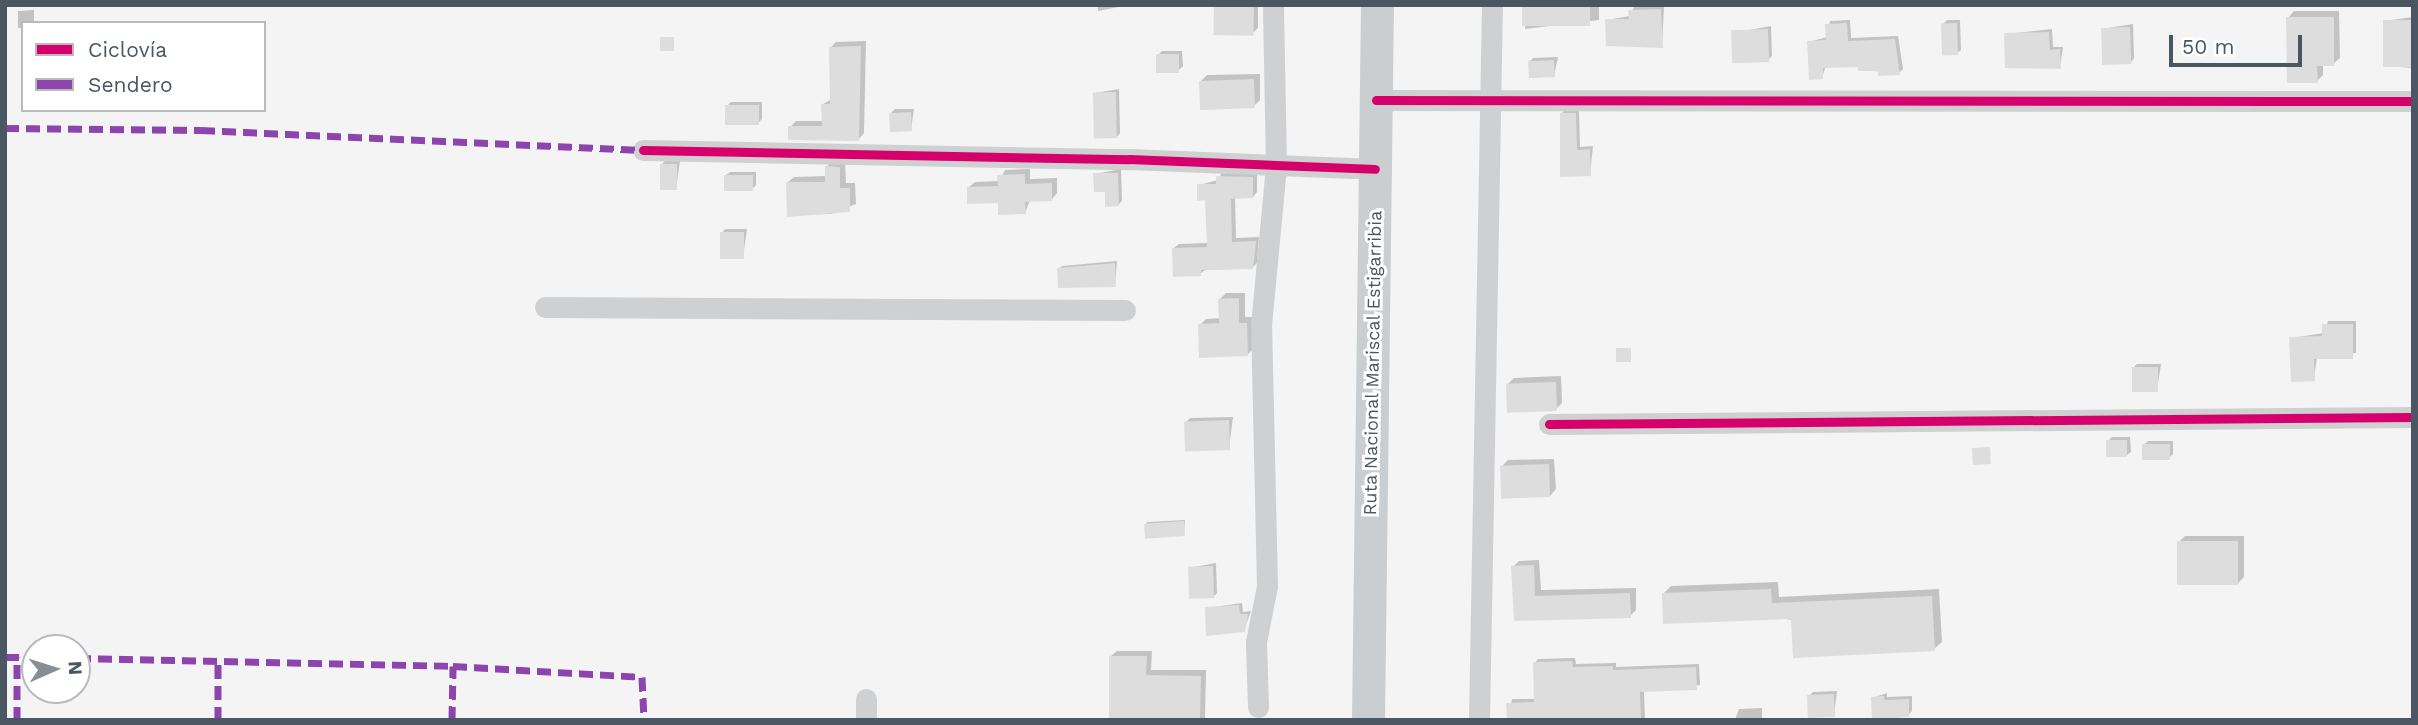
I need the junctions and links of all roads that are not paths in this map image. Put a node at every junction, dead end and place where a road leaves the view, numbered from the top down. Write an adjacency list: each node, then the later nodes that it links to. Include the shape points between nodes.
1 (1273, 5): 8 (street)
2 (1377, 5): 4 (main road, Ruta Nacional Mariscal Estigarribia)
3 (1492, 5): 5 (street)
4 (1376, 100): 5 (street); 9 (main road, Ruta Nacional Mariscal Estigarribia)
5 (1490, 100): 6 (street); 16 (street)
6 (2413, 101)
7 (643, 150): 8 (street)
8 (1276, 165): 9 (street); 14 (street, via 1261,325 1267,586 1256,642)
9 (1375, 169): 15 (main road, Ruta Nacional Mariscal Estigarribia)
10 (545, 307): 11 (street)
11 (1125, 310)
12 (2413, 417): 13 (street)
13 (1549, 424)
14 (1258, 707)
15 (1368, 720)
16 (1479, 720)

